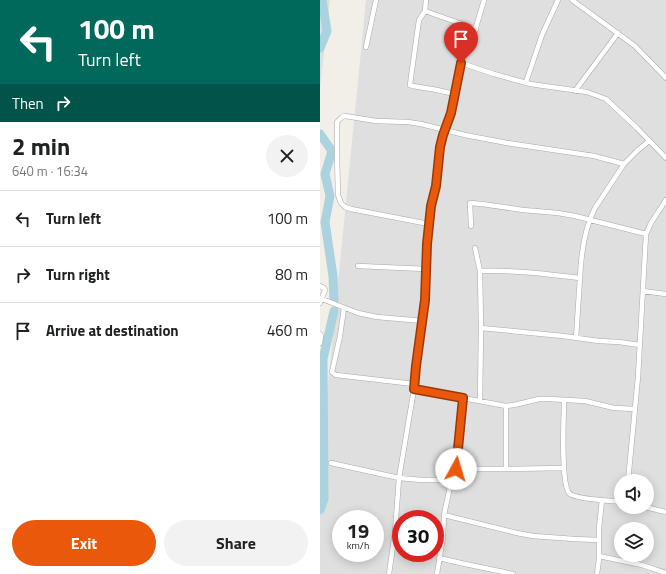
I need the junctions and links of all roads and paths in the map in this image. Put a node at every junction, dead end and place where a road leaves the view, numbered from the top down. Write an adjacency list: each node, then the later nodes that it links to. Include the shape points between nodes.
1 (376, 0): 9 (street)
2 (426, 0): 6 (street)
3 (484, 0): 7 (street)
4 (558, 0): 12 (street, via 542,35)
5 (572, 0): 8 (street)
6 (424, 11): 7 (street); 14 (street, via 419,20 410,85)
7 (476, 29): 10 (street)
8 (618, 33): 11 (street, via 635,46); 13 (street)
9 (366, 46)
10 (461, 63): 12 (street); 14 (street)
11 (666, 78)
12 (526, 82): 13 (street)
13 (575, 91): 16 (street, via 588,92 606,99)
14 (454, 94): 15 (street)
15 (445, 130): 18 (street, via 507,143 594,156); 21 (street, via 440,147); 21 (street, via 408,122 376,121 345,116 337,122 338,195 341,204 351,209)
16 (649, 141): 17 (street); 18 (street)
17 (666, 158)
18 (624, 164): 20 (street)
19 (666, 200): 23 (street)
20 (590, 220): 22 (street, via 558,213 470,204); 23 (street); 28 (street, via 582,250)
21 (429, 224): 26 (street)
22 (471, 226)
23 (646, 234): 30 (street)
24 (475, 248): 27 (street)
25 (358, 266): 26 (street)
26 (426, 269): 34 (street)
27 (480, 271): 28 (street, via 495,270); 35 (street)
28 (580, 278): 37 (street)
29 (320, 286): 32 (street, via 325,290)
30 (643, 291): 31 (street); 39 (street)
31 (666, 294)
32 (321, 301): 33 (street)
33 (344, 308): 34 (street, via 377,317); 40 (street, via 332,372 336,375)
34 (423, 321): 40 (street)
35 (481, 328): 37 (street); 43 (street)
36 (320, 334): 38 (street)
37 (576, 338): 39 (street)
38 (320, 343)
39 (640, 345): 45 (street)
40 (414, 386): 41 (street); 51 (street)
41 (463, 398): 43 (street); 48 (street)
42 (564, 400): 44 (street, via 539,399); 45 (street); 47 (street)
43 (480, 401): 44 (street)
44 (506, 406): 49 (street)
45 (635, 409): 50 (street)
46 (331, 463): 51 (street)
47 (563, 468): 49 (street); 53 (street, via 566,490 570,494)
48 (456, 469): 49 (street); 52 (street)
49 (506, 469)
50 (629, 474)
51 (399, 478): 52 (street); 64 (street)
52 (451, 482): 57 (street)
53 (602, 500): 54 (street); 58 (street)
54 (614, 501)
55 (654, 509): 56 (street)
56 (666, 512)
57 (444, 515): 58 (street, via 534,536)
58 (599, 540): 59 (street)
59 (599, 556): 62 (street, via 642,565); 67 (street)
60 (444, 559): 66 (street)
61 (438, 562): 65 (street)
62 (655, 572): 63 (street)
63 (666, 573)
64 (390, 574)
65 (437, 574)
66 (513, 574)
67 (597, 574)

